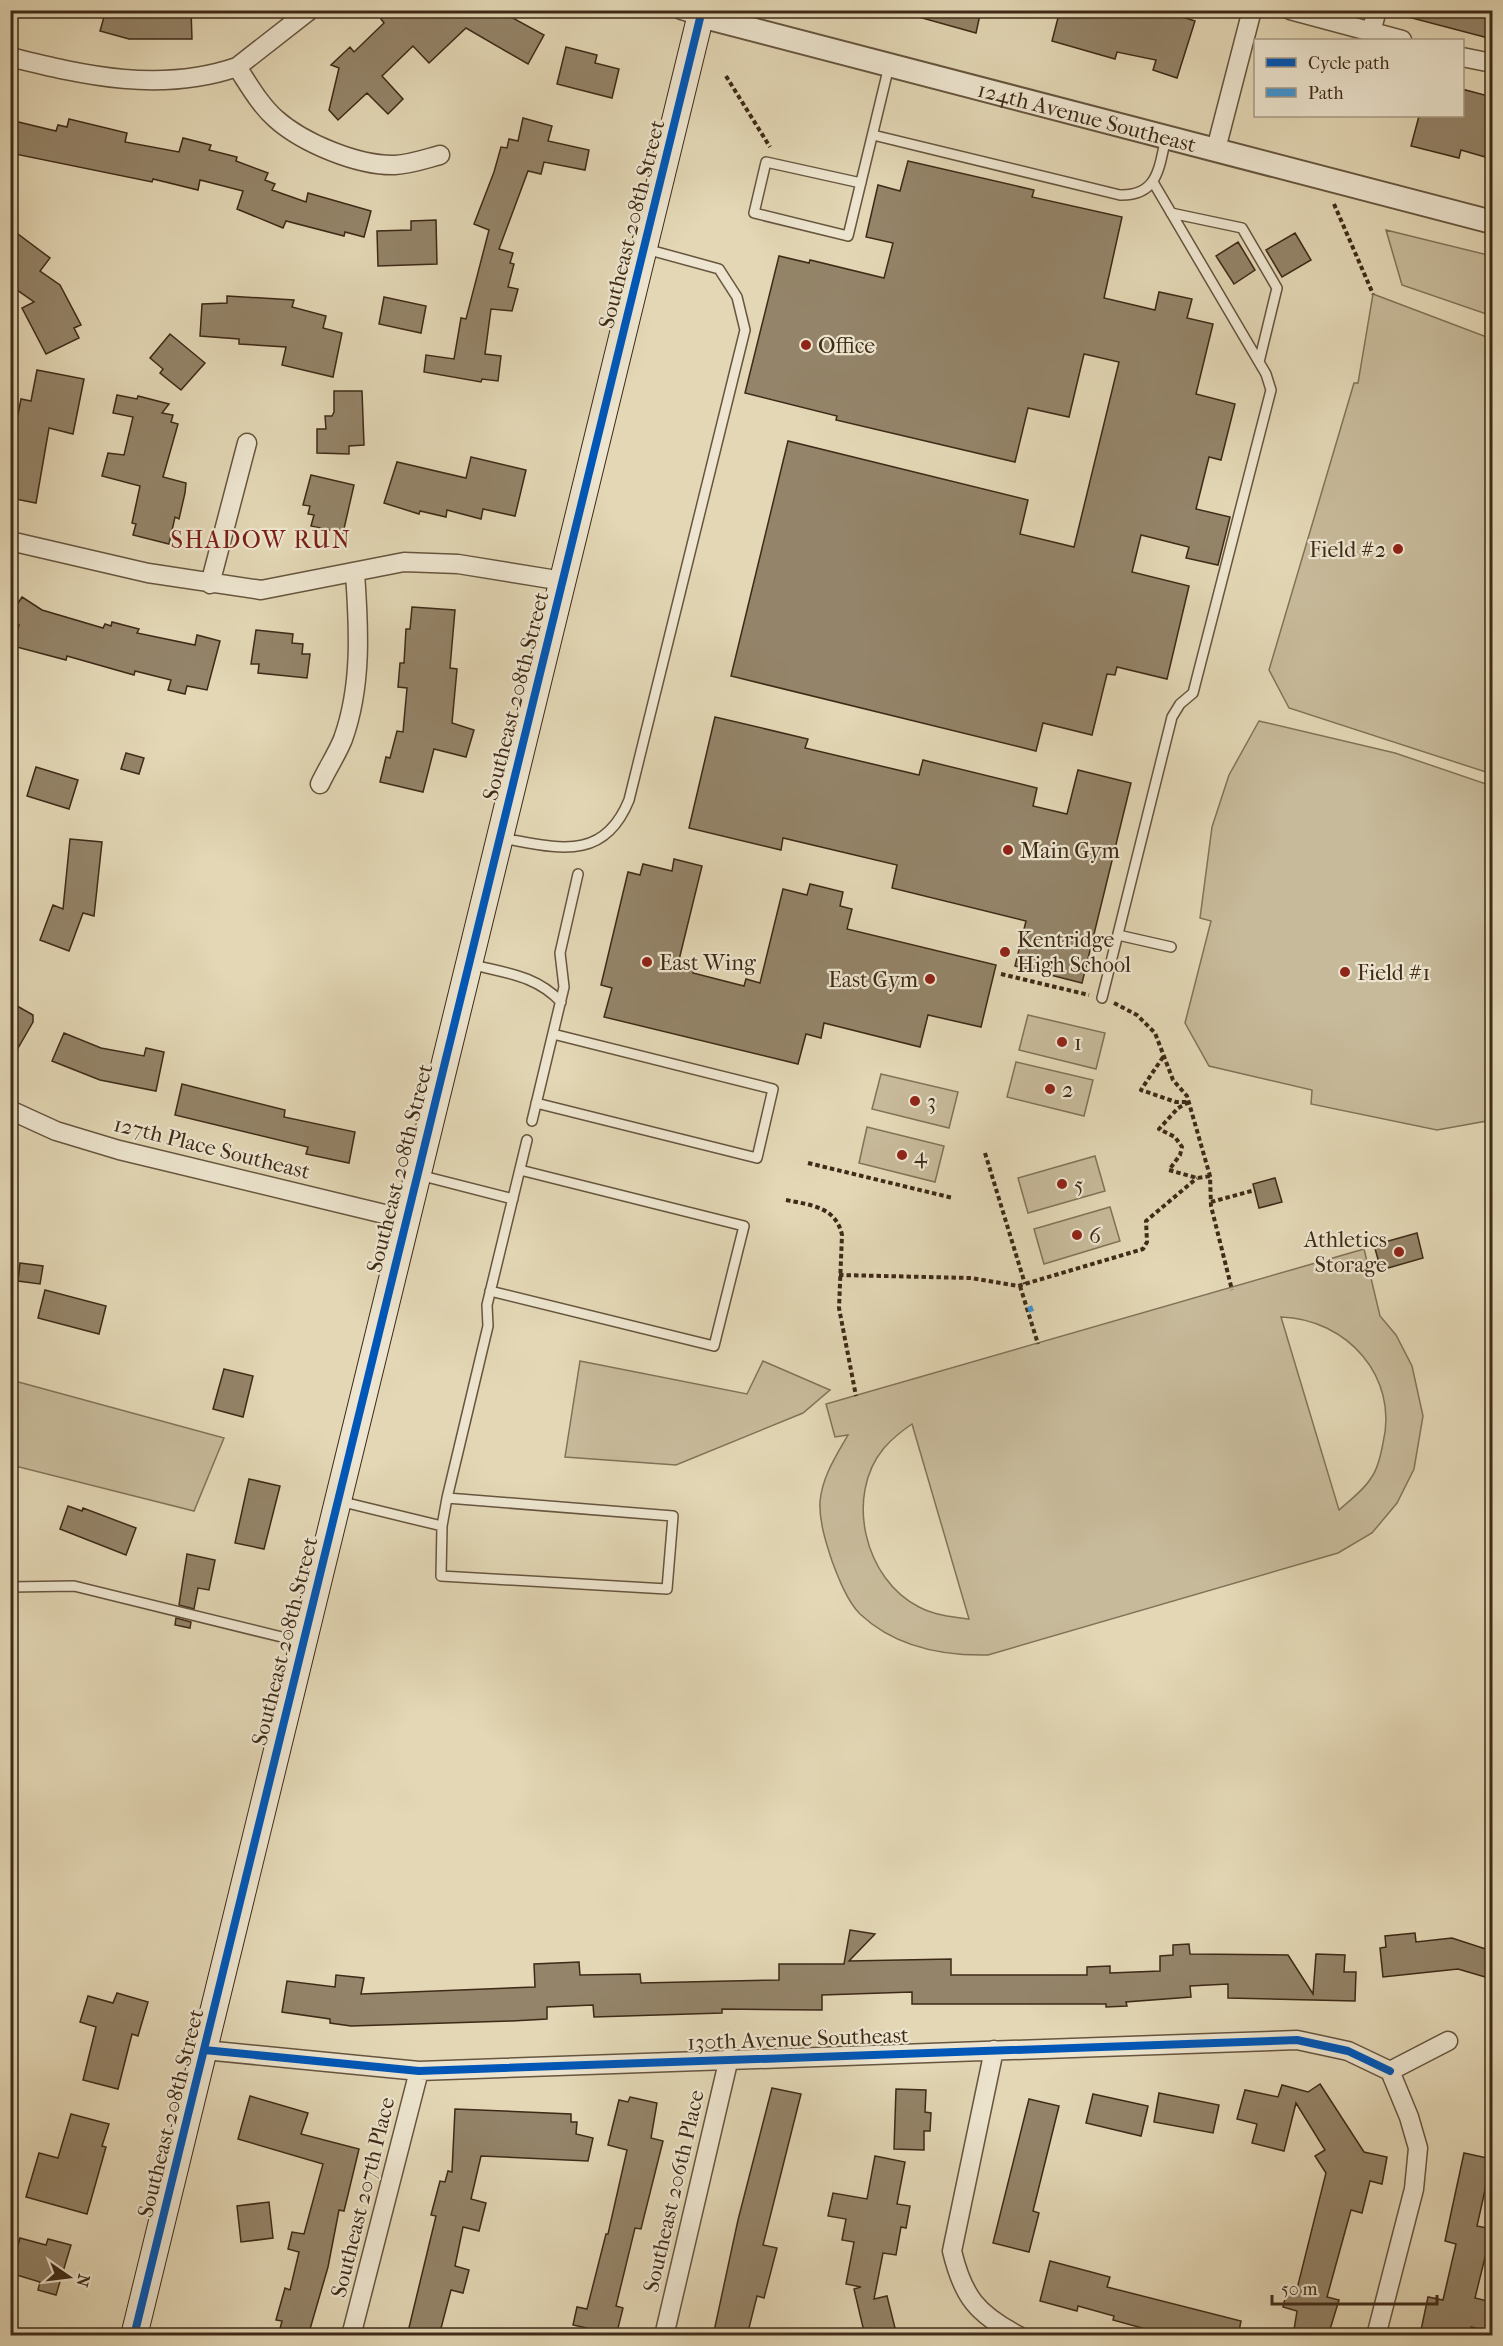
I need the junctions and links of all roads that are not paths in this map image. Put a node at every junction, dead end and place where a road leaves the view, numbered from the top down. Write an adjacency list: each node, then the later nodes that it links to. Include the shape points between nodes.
1 (310, 10): 12 (street)
2 (1252, 10): 15 (street)
3 (1290, 10): 6 (street)
4 (1377, 10): 6 (street)
5 (694, 12): 11 (street, 124th Avenue Southeast); 21 (main road, Southeast 208th Street)
6 (1371, 32): 7 (street)
7 (1398, 39)
8 (10, 57): 12 (street, via 74,73 153,81 197,79)
9 (1464, 57): 10 (street)
10 (1492, 63)
11 (889, 64): 13 (lane); 14 (street, 124th Avenue Southeast)
12 (237, 67): 16 (street, via 275,118 315,144 393,165)
13 (873, 135): 17 (lane, via 1120,195 1135,196); 18 (lane)
14 (1167, 136): 15 (street, 124th Avenue Southeast); 17 (lane)
15 (1216, 148): 20 (street, 124th Avenue Southeast)
16 (440, 154)
17 (1152, 182): 19 (lane)
18 (861, 183): 18 (lane, via 766,162 754,213 848,236)
19 (1171, 213): 22 (lane); 22 (lane, via 1242,228 1277,288)
20 (1492, 222)
21 (644, 249): 26 (main road, Southeast 208th Street); 29 (lane, via 719,269 737,297 745,330 623,816 613,830 578,847 560,848)
22 (1259, 362): 31 (lane, via 1272,390 1193,693 1172,717)
23 (247, 443): 27 (street)
24 (10, 541): 27 (street)
25 (355, 573): 26 (street, via 404,562 458,564); 27 (street, via 261,590); 28 (street, via 359,632 354,696 343,740)
26 (563, 581): 29 (main road, Southeast 208th Street)
27 (210, 584)
28 (320, 784)
29 (499, 838): 33 (main road, Southeast 208th Street)
30 (578, 874): 35 (lane, via 560,953 565,980)
31 (1118, 934): 32 (lane); 34 (lane)
32 (1171, 947)
33 (468, 963): 35 (lane, via 532,980 548,987); 42 (main road, Southeast 208th Street)
34 (1102, 998)
35 (561, 1002): 36 (lane)
36 (553, 1034): 37 (lane); 37 (lane, via 773,1089 757,1158)
37 (536, 1103): 39 (lane)
38 (10, 1110): 44 (street, 127th Place Southeast, via 56,1131 119,1150)
39 (532, 1121)
40 (527, 1140): 41 (lane)
41 (520, 1170): 43 (lane); 45 (lane, via 744,1226 714,1346)
42 (417, 1174): 43 (lane); 44 (main road, Southeast 208th Street)
43 (513, 1199): 45 (lane)
44 (405, 1219): 47 (main road, Southeast 208th Street)
45 (490, 1291): 46 (lane, via 488,1326)
46 (447, 1498): 48 (lane); 48 (lane, via 673,1516 667,1589 441,1576)
47 (337, 1501): 48 (lane); 50 (main road, Southeast 208th Street)
48 (442, 1526)
49 (10, 1587): 50 (lane, via 74,1586)
50 (302, 1642): 52 (main road, Southeast 208th Street)
51 (1448, 2041): 56 (street)
52 (204, 2050): 55 (street, 130th Avenue Southeast); 57 (main road, Southeast 208th Street)
53 (994, 2050): 54 (street, 130th Avenue Southeast); 56 (street, 130th Avenue Southeast, via 1297,2040 1348,2051); 60 (street, via 952,2251 966,2295 991,2321)
54 (729, 2058): 55 (street, 130th Avenue Southeast); 59 (street, Southeast 206th Place)
55 (419, 2070): 58 (street, Southeast 207th Place)
56 (1390, 2071): 61 (street, via 1418,2148 1414,2189)
57 (134, 2336)
58 (351, 2336)
59 (663, 2336)
60 (1019, 2336)
61 (1376, 2336)

